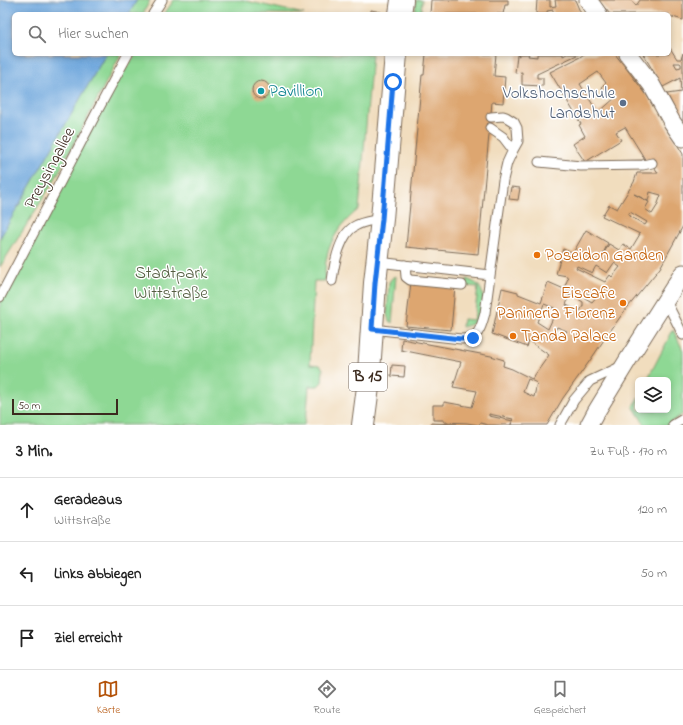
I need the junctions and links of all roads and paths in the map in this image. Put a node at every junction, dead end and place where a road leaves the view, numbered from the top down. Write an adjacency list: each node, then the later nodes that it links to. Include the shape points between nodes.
1 (162, 0): 4 (lane)
2 (402, 0): 5 (main road)
3 (588, 0): 6 (street)
4 (154, 12)
5 (400, 12)
6 (597, 12)
7 (127, 56): 23 (lane, Preysingallee)
8 (396, 56): 16 (main road, B 15)
9 (630, 56): 12 (street, via 651,84)
10 (491, 113): 13 (lane, via 514,122 518,141)
11 (492, 132): 13 (lane, via 503,137)
12 (683, 138)
13 (513, 150): 20 (lane, via 503,180)
14 (539, 162): 15 (lane, via 581,166)
15 (652, 163)
16 (382, 219): 17 (main road, B 15); 21 (lane, via 351,228 338,253)
17 (378, 262): 18 (lane); 25 (main road, B 15)
18 (404, 264): 20 (lane); 22 (lane, via 406,277 410,280)
19 (683, 273): 24 (street)
20 (490, 275): 25 (lane, via 482,325 473,338 461,339)
21 (332, 281)
22 (462, 285)
23 (0, 297)
24 (666, 301): 26 (lane); 27 (street)
25 (372, 329): 29 (main road, B 15)
26 (683, 335)
27 (627, 362): 30 (lane, via 590,381 574,400); 31 (street)
28 (683, 419): 32 (lane)
29 (363, 425)
30 (560, 425)
31 (589, 425)
32 (673, 425)

